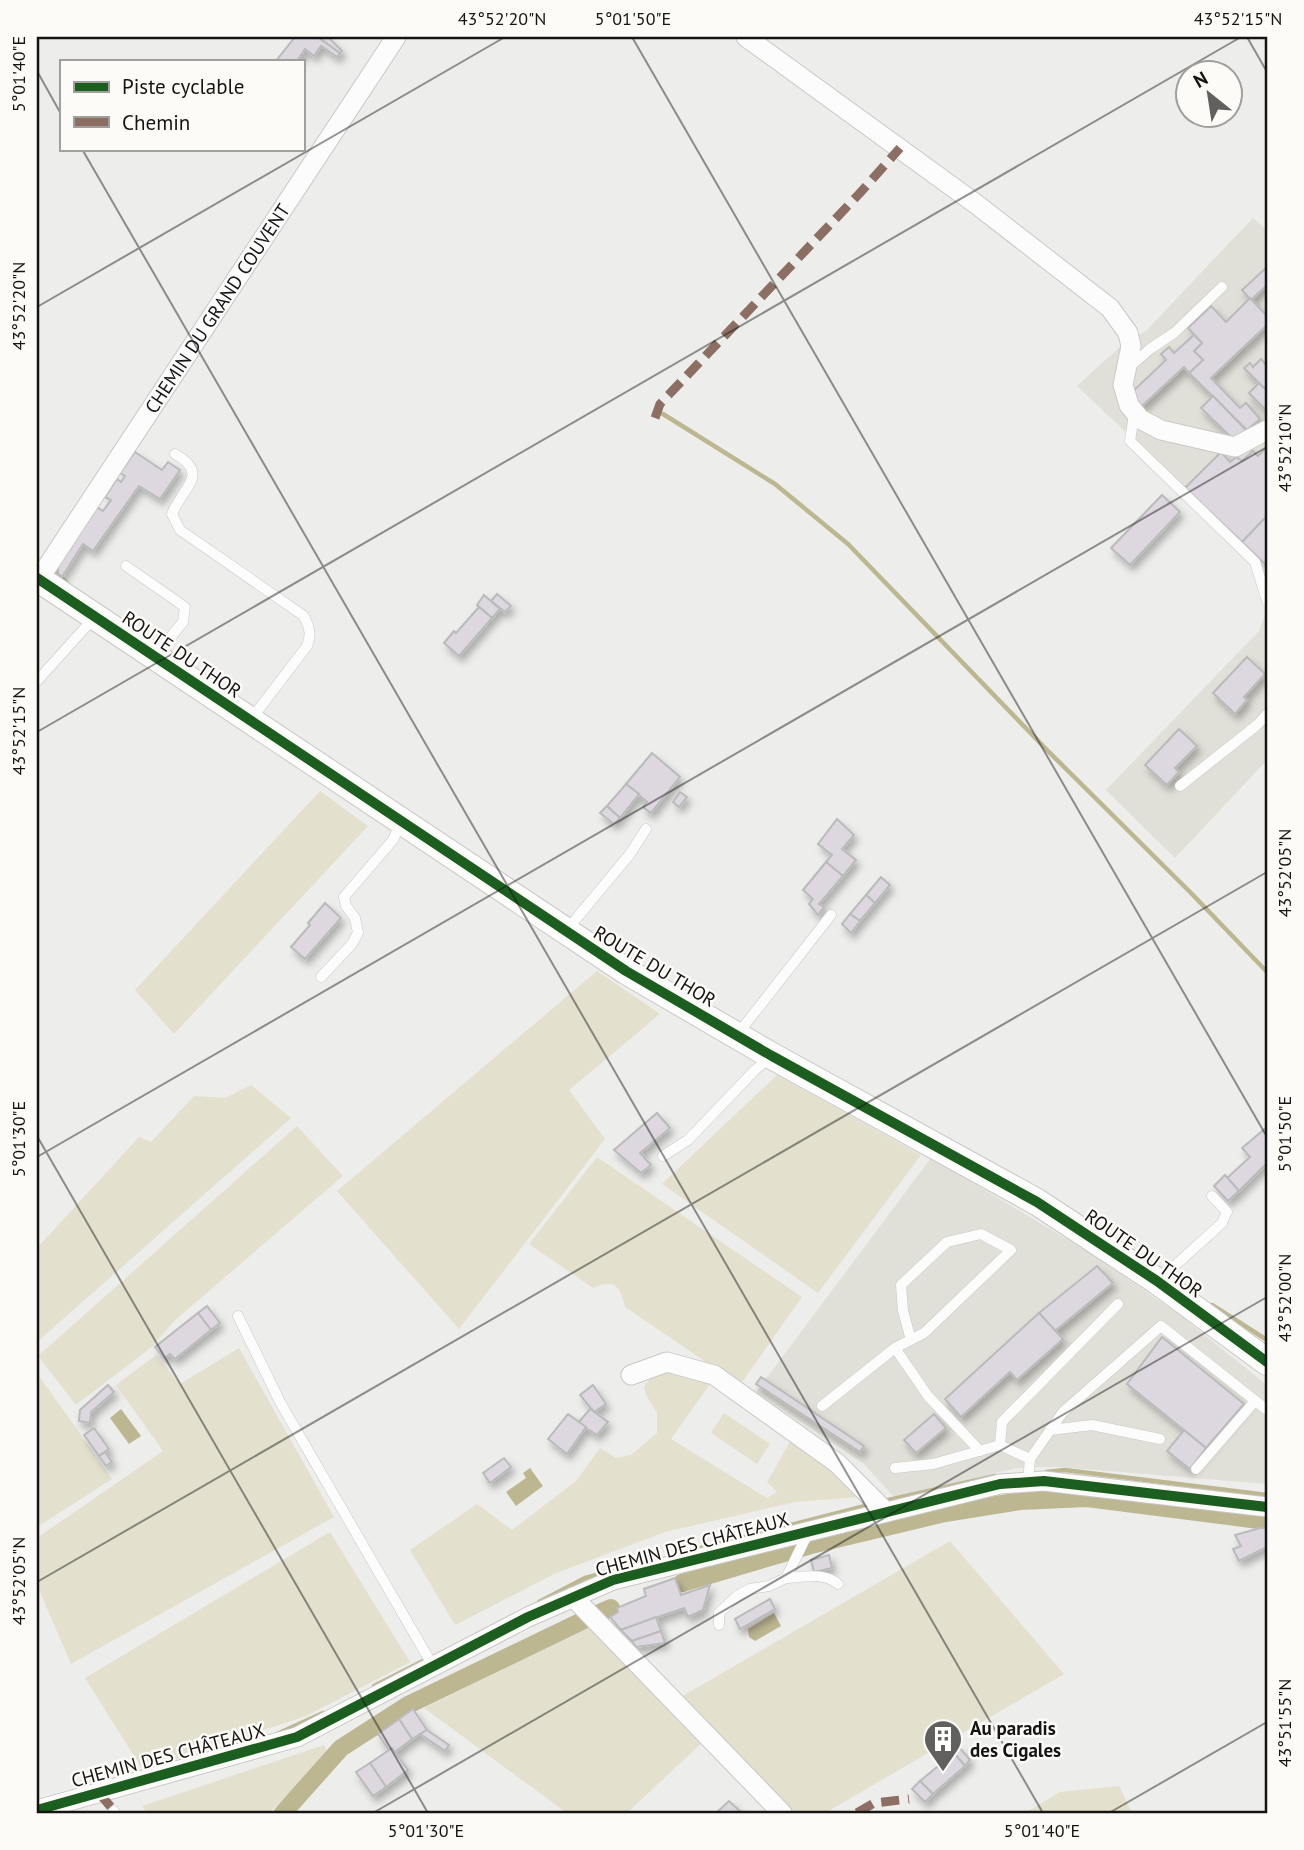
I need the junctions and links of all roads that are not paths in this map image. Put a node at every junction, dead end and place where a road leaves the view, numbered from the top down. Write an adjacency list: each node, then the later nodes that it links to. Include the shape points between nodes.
1 (396, 37): 9 (street, CHEMIN DU GRAND COUVENT)
2 (747, 37): 4 (street, via 1110,308 1128,333 1132,346)
3 (1222, 287): 4 (lane, via 1174,333)
4 (1129, 367): 5 (street, via 1123,385)
5 (1135, 412): 6 (street, via 1161,430 1235,447); 10 (lane, via 1130,441 1255,562)
6 (1267, 430)
7 (176, 454): 15 (lane, via 189,461 194,479 172,514 180,530 304,616 309,626 307,646)
8 (126, 566): 12 (lane, via 185,607 183,622)
9 (38, 578): 11 (street, ROUTE DU THOR)
10 (1267, 601)
11 (95, 617): 12 (street, ROUTE DU THOR); 13 (lane)
12 (154, 657): 15 (street, ROUTE DU THOR)
13 (37, 681)
14 (1267, 714): 16 (lane)
15 (252, 722): 17 (street, ROUTE DU THOR)
16 (1180, 786)
17 (401, 822): 20 (street, ROUTE DU THOR); 21 (lane, via 393,840 344,897 358,933)
18 (646, 829): 20 (lane)
19 (831, 915): 22 (lane)
20 (566, 931): 22 (street, ROUTE DU THOR)
21 (321, 977)
22 (736, 1035): 23 (street, ROUTE DU THOR)
23 (772, 1056): 24 (lane, via 688,1140); 26 (street, ROUTE DU THOR, via 1037,1202)
24 (663, 1156)
25 (1212, 1196): 26 (lane, via 1227,1212 1222,1223)
26 (1157, 1282): 31 (street, ROUTE DU THOR)
27 (1118, 1304): 38 (lane, via 1002,1422)
28 (238, 1316): 51 (lane, via 280,1402)
29 (911, 1340): 29 (lane, via 901,1285 947,1242 981,1234 1010,1250 925,1333); 30 (lane)
30 (895, 1348): 34 (lane); 39 (lane, via 928,1396)
31 (1267, 1362)
32 (631, 1375): 45 (street, via 667,1362 713,1375 837,1463)
33 (1255, 1401): 35 (lane); 36 (lane, via 1161,1326 1063,1412); 42 (lane)
34 (822, 1406)
35 (1267, 1410)
36 (1050, 1430): 37 (lane, via 1092,1425); 40 (lane)
37 (1160, 1439)
38 (1000, 1445): 39 (lane); 40 (lane)
39 (979, 1451): 41 (lane, via 933,1464)
40 (1030, 1459): 43 (lane)
41 (895, 1468)
42 (1196, 1469)
43 (1028, 1482): 44 (street, CHEMIN DES CHÂTEAUX); 45 (street, CHEMIN DES CHÂTEAUX, via 1000,1484)
44 (1267, 1507)
45 (886, 1512): 46 (street, CHEMIN DES CHÂTEAUX)
46 (809, 1531): 47 (lane); 49 (street, CHEMIN DES CHÂTEAUX, via 613,1580)
47 (786, 1578): 48 (lane, via 830,1577); 50 (lane, via 737,1596 719,1614)
48 (838, 1584)
49 (573, 1597): 51 (street, CHEMIN DES CHÂTEAUX); 53 (street)
50 (719, 1625)
51 (433, 1666): 52 (street, CHEMIN DES CHÂTEAUX, via 297,1737)
52 (37, 1810)
53 (782, 1813)

